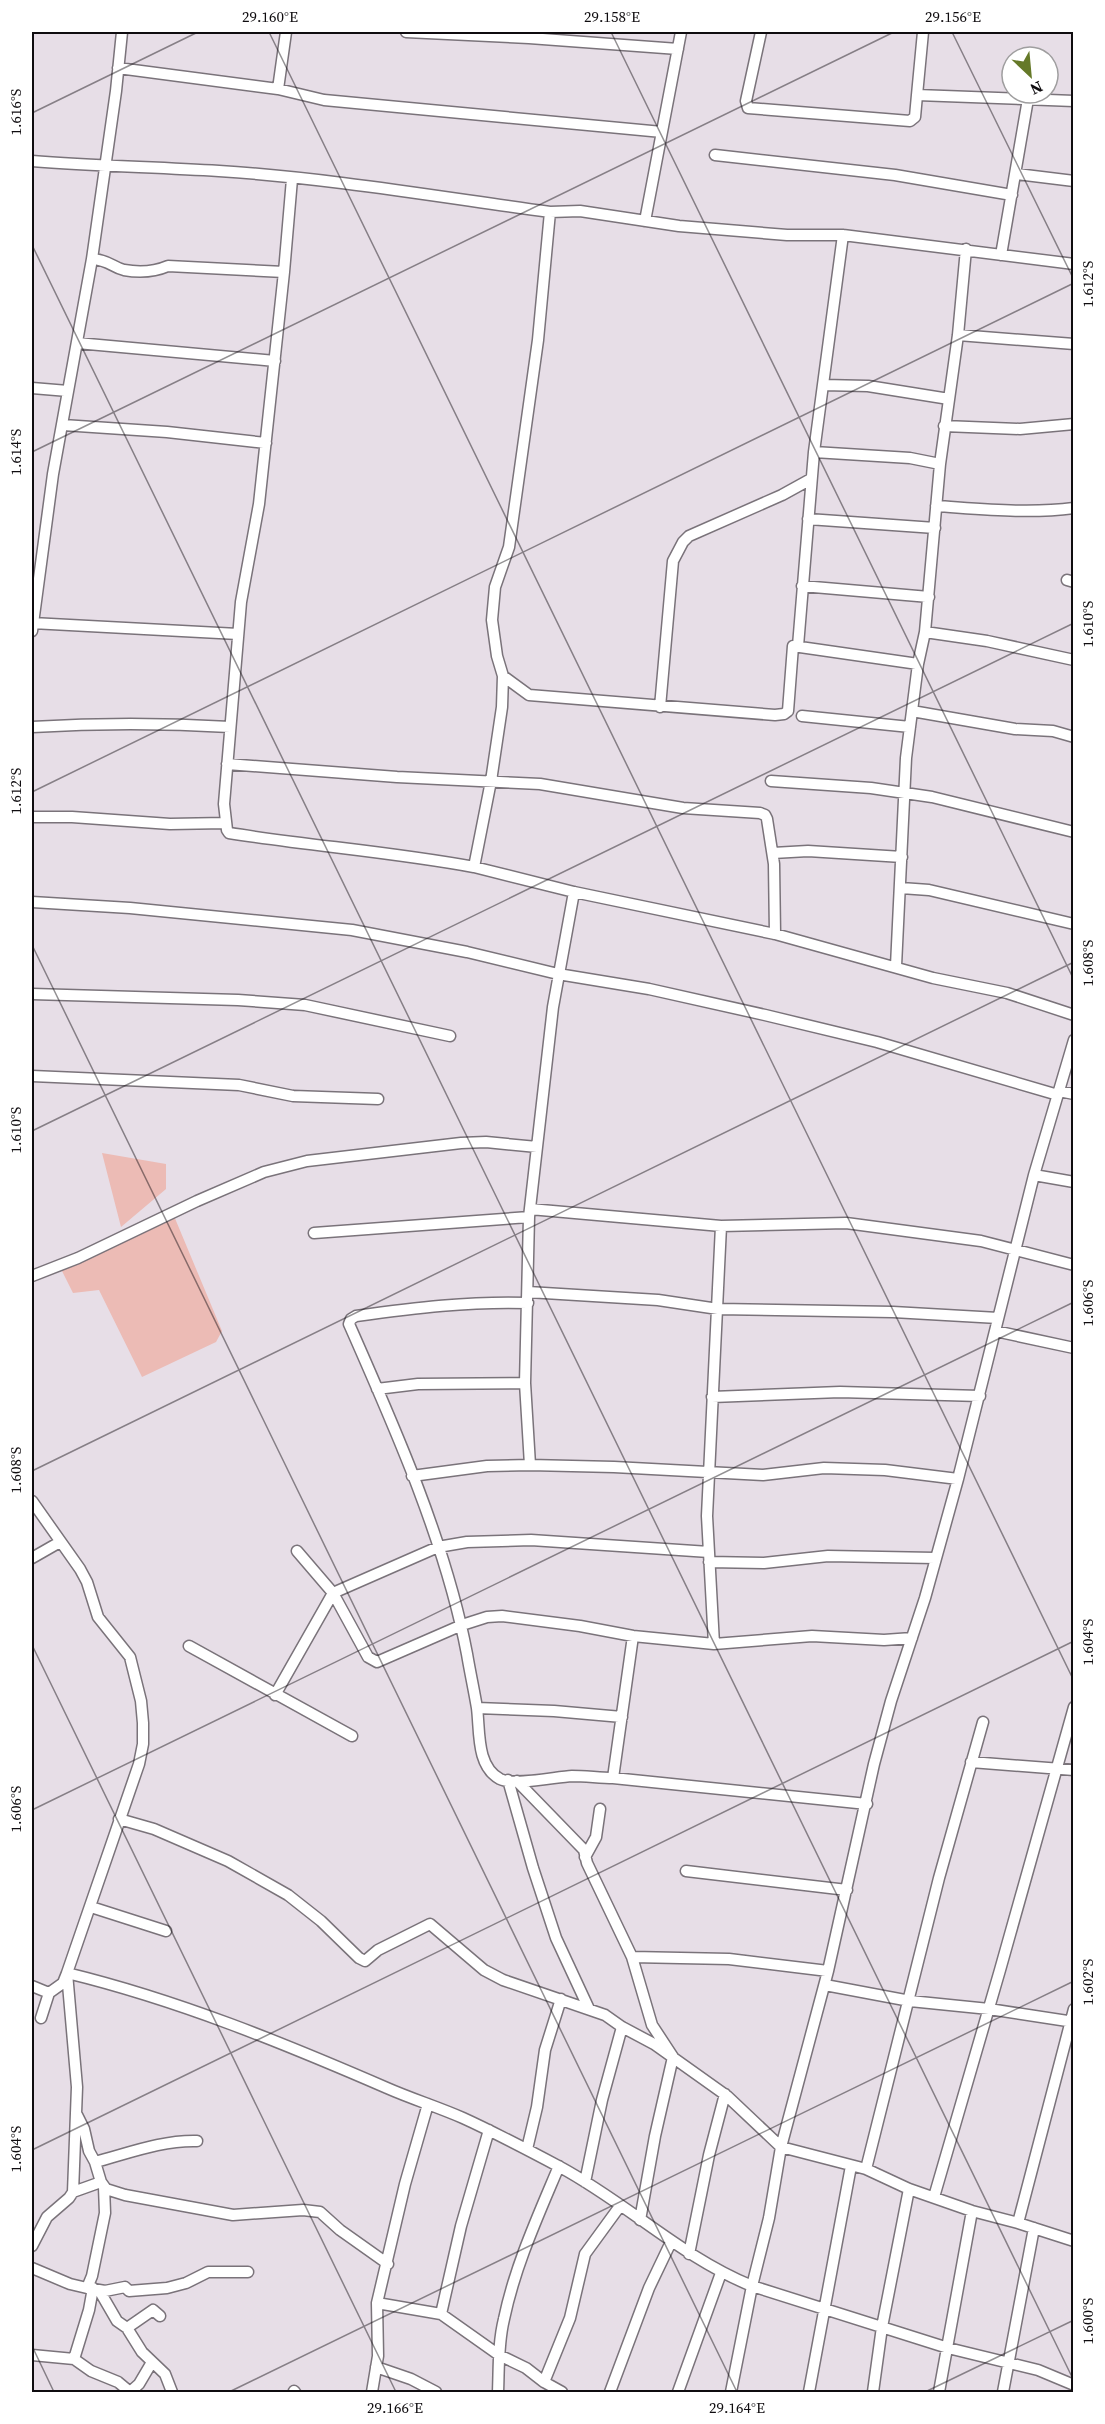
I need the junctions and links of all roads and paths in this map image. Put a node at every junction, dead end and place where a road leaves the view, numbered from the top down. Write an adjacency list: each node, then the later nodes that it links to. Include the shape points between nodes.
1 (122, 32): 8 (street)
2 (285, 32): 9 (street)
3 (406, 32): 7 (street)
4 (681, 32): 7 (street)
5 (761, 32): 10 (street, via 746,101 748,108 910,121 915,117)
6 (923, 32): 10 (street)
7 (678, 50): 13 (street)
8 (118, 68): 9 (street); 16 (street)
9 (278, 89): 13 (street, via 324,100)
10 (917, 95): 11 (street)
11 (1000, 98)
12 (1027, 105): 17 (street)
13 (662, 132): 22 (street)
14 (715, 155): 20 (street, via 895,175)
15 (32, 161): 16 (street)
16 (105, 167): 18 (street, via 220,171); 26 (street)
17 (1017, 174): 19 (street); 20 (street)
18 (292, 179): 21 (street); 28 (street)
19 (1074, 181)
20 (1012, 195): 25 (street)
21 (550, 212): 22 (street, via 580,211); 57 (street, via 538,340 509,547 495,587 492,620)
22 (645, 221): 23 (street, via 787,235)
23 (843, 235): 24 (street); 33 (street)
24 (966, 249): 25 (street); 29 (street)
25 (1001, 255): 27 (street)
26 (92, 259): 28 (street, via 106,260 123,269 154,272 168,266); 30 (street)
27 (1074, 264)
28 (284, 272): 32 (street)
29 (958, 335): 31 (street); 36 (street)
30 (76, 343): 32 (street); 35 (street)
31 (1074, 344)
32 (275, 361): 40 (street)
33 (823, 385): 36 (street, via 868,386); 41 (street)
34 (32, 388): 35 (street)
35 (68, 392): 38 (street)
36 (949, 399): 39 (street)
37 (1074, 424): 39 (street, via 1020,429)
38 (63, 425): 40 (street); 50 (street)
39 (944, 426): 42 (street)
40 (266, 443): 53 (street)
41 (814, 452): 42 (street, via 910,458); 43 (street)
42 (940, 464): 44 (street)
43 (811, 479): 46 (street); 58 (street, via 682,542 673,561)
44 (936, 506): 45 (street, via 1018,511); 47 (street)
45 (1074, 508)
46 (808, 519): 47 (street); 48 (street)
47 (935, 528): 49 (street)
48 (802, 586): 49 (street); 54 (street)
49 (929, 597): 52 (street)
50 (32, 623): 51 (street); 53 (street)
51 (32, 632)
52 (925, 632): 55 (street); 56 (street)
53 (238, 634): 62 (street)
54 (798, 646): 56 (street); 58 (street, via 792,647 788,711 784,714)
55 (1074, 660)
56 (918, 664): 59 (street)
57 (503, 676): 58 (street, via 528,695); 66 (street)
58 (660, 707)
59 (912, 711): 63 (street); 64 (street)
60 (802, 716): 63 (street)
61 (32, 727): 62 (street, via 164,723)
62 (230, 727): 65 (street)
63 (910, 727): 68 (street)
64 (1074, 737)
65 (227, 764): 66 (street); 70 (street)
66 (491, 781): 72 (street, via 540,784 682,808 760,813 767,819); 74 (street)
67 (771, 781): 68 (street)
68 (904, 793): 71 (street); 73 (street)
69 (32, 817): 70 (street)
70 (225, 823): 74 (street, via 230,833)
71 (1074, 831)
72 (772, 853): 73 (street, via 808,851); 79 (street)
73 (902, 857): 75 (street)
74 (474, 867): 76 (street)
75 (901, 888): 78 (street, via 938,892); 80 (street)
76 (574, 892): 79 (street); 81 (street)
77 (32, 902): 81 (street, via 352,930)
78 (1074, 924)
79 (775, 934): 80 (street)
80 (896, 966): 83 (street, via 1007,993)
81 (558, 974): 87 (street, via 649,989 877,1042); 90 (street)
82 (32, 994): 84 (street, via 238,999 305,1005)
83 (1074, 1015)
84 (450, 1036)
85 (1074, 1040): 87 (street)
86 (32, 1076): 89 (street, via 239,1084 293,1096)
87 (1058, 1093): 88 (street); 91 (street)
88 (1074, 1094)
89 (378, 1099)
90 (537, 1147): 93 (street); 98 (street, via 461,1143 307,1161 264,1172)
91 (1034, 1175): 92 (street); 96 (street)
92 (1074, 1182)
93 (530, 1213): 94 (street); 95 (street); 99 (street)
94 (721, 1226): 96 (street, via 846,1223 981,1241); 100 (street)
95 (314, 1233)
96 (1016, 1251): 97 (street); 101 (street)
97 (1074, 1265)
98 (32, 1276)
99 (528, 1298): 100 (street, via 658,1300); 104 (street); 105 (street, via 421,1306 351,1319)
100 (718, 1309): 101 (street); 107 (street)
101 (998, 1318): 102 (street)
102 (995, 1330): 103 (street); 106 (street)
103 (1074, 1348)
104 (525, 1383): 105 (street, via 418,1384); 108 (street)
105 (377, 1389): 110 (street)
106 (980, 1396): 107 (street, via 840,1392); 111 (street)
107 (712, 1397): 109 (street)
108 (530, 1465): 109 (street); 110 (street)
109 (708, 1473): 111 (street, via 763,1475 824,1468); 116 (street)
110 (412, 1476): 114 (street)
111 (958, 1479): 118 (street)
112 (32, 1501): 113 (street)
113 (60, 1542): 117 (street); 138 (street, via 87,1582 98,1617 130,1657 138,1682 143,1744)
114 (438, 1546): 116 (street, via 531,1540); 119 (street); 120 (street)
115 (297, 1551): 119 (street)
116 (709, 1557): 118 (street, via 764,1563 828,1556); 123 (street)
117 (32, 1558)
118 (935, 1558): 122 (street)
119 (333, 1593): 120 (street, via 368,1657 376,1662); 125 (street)
120 (462, 1625): 121 (street, via 502,1616); 127 (street)
121 (633, 1636): 123 (street); 128 (street)
122 (912, 1638): 123 (street, via 812,1636); 136 (street, via 891,1701)
123 (714, 1644)
124 (189, 1646): 125 (street)
125 (275, 1695): 130 (street)
126 (1074, 1707): 132 (street)
127 (477, 1708): 128 (street); 135 (street, via 481,1749 488,1767 501,1779)
128 (622, 1717): 134 (street)
129 (982, 1722): 131 (street)
130 (352, 1736)
131 (971, 1762): 132 (street); 151 (street)
132 (1056, 1769): 133 (street); 152 (street)
133 (1074, 1770)
134 (614, 1778): 135 (street, via 574,1776); 136 (street)
135 (513, 1781): 139 (street, via 584,1850); 153 (street, via 532,1868 556,1938)
136 (867, 1804): 141 (street)
137 (600, 1809): 139 (street, via 596,1837)
138 (119, 1820): 142 (street); 150 (street, via 154,1829 228,1861 288,1895 365,1961 378,1950 430,1924 483,1970)
139 (585, 1857): 144 (street)
140 (686, 1871): 141 (street)
141 (847, 1890): 145 (street)
142 (91, 1907): 143 (street); 146 (street)
143 (166, 1931)
144 (632, 1957): 145 (street, via 729,1959); 158 (street, via 652,2025)
145 (828, 1971): 147 (street)
146 (68, 1973): 149 (street, via 63,1983); 160 (street, via 235,2025); 161 (street)
147 (825, 1985): 151 (street); 164 (street)
148 (32, 1986): 149 (street)
149 (49, 1993): 155 (street)
150 (561, 2000): 153 (street); 165 (street, via 545,2050)
151 (910, 2001): 152 (street); 169 (street)
152 (989, 2008): 156 (street); 174 (street)
153 (589, 2009): 157 (street)
154 (1074, 2009): 156 (street)
155 (41, 2018)
156 (1072, 2022): 178 (street)
157 (622, 2027): 158 (street); 170 (street)
158 (673, 2058): 159 (street); 177 (street, via 654,2136)
159 (725, 2094): 164 (street); 183 (street)
160 (428, 2104): 162 (street); 184 (street)
161 (76, 2112): 166 (street); 173 (street)
162 (489, 2130): 165 (street); 192 (street)
163 (197, 2141): 166 (street, via 146,2148)
164 (781, 2147): 168 (street); 188 (street)
165 (527, 2149): 167 (street)
166 (95, 2162): 171 (street)
167 (559, 2166): 170 (street); 198 (street, via 525,2248 504,2319)
168 (851, 2166): 169 (street); 191 (street)
169 (866, 2169): 172 (street)
170 (585, 2182): 175 (street)
171 (102, 2185): 173 (street); 184 (street, via 125,2195 223,2214 320,2212); 189 (street, via 105,2213 92,2276)
172 (909, 2189): 174 (street); 194 (street)
173 (73, 2192): 182 (street, via 47,2217)
174 (934, 2197): 176 (street)
175 (620, 2206): 177 (street); 203 (street, via 585,2254 570,2319)
176 (972, 2211): 178 (street); 196 (street)
177 (640, 2220): 181 (street)
178 (1018, 2223): 179 (street)
179 (1034, 2228): 180 (street); 201 (street)
180 (1074, 2241)
181 (671, 2242): 183 (street); 211 (street, via 649,2288)
182 (32, 2246)
183 (689, 2254): 187 (street)
184 (388, 2264): 190 (street)
185 (32, 2268): 189 (street)
186 (248, 2272): 189 (street, via 208,2272 167,2288)
187 (720, 2273): 188 (street); 212 (street)
188 (752, 2286): 191 (street); 213 (street)
189 (93, 2289): 195 (street); 199 (street)
190 (377, 2303): 192 (street); 202 (street)
191 (825, 2308): 194 (street); 214 (street)
192 (441, 2314): 198 (street)
193 (160, 2316): 195 (street, via 153,2310)
194 (882, 2327): 196 (street); 215 (street)
195 (127, 2328): 200 (street)
196 (948, 2348): 201 (street); 216 (street)
197 (32, 2355): 199 (street)
198 (499, 2355): 203 (street); 209 (street)
199 (74, 2359): 205 (street)
200 (152, 2362): 205 (street); 206 (street, via 165,2374)
201 (1010, 2363): 204 (street, via 1038,2370); 217 (street)
202 (376, 2367): 207 (street); 208 (street)
203 (544, 2382): 210 (street)
204 (1070, 2387)
205 (130, 2392)
206 (172, 2392)
207 (372, 2392)
208 (436, 2392)
209 (498, 2392)
210 (562, 2392)
211 (610, 2392)
212 (678, 2392)
213 (731, 2392)
214 (809, 2392)
215 (873, 2392)
216 (939, 2392)
217 (1003, 2392)

